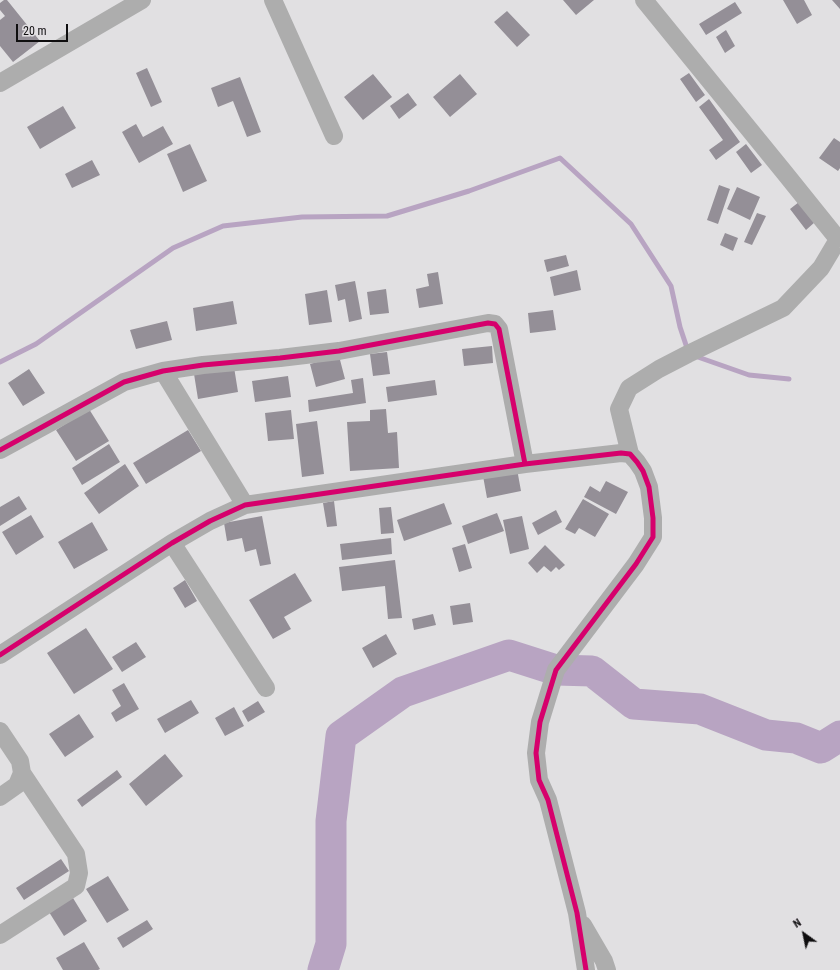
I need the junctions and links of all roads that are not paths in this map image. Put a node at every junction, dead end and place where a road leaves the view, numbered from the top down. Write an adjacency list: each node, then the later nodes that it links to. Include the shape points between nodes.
1 (142, 0): 4 (street)
2 (273, 0): 5 (street)
3 (644, 0): 6 (street)
4 (0, 83)
5 (334, 136)
6 (839, 238): 9 (street, via 821,268 783,308 659,369 628,388 619,410)
7 (163, 371): 8 (street, via 124,382); 10 (street, via 339,351 488,323 495,324 499,329); 11 (street)
8 (0, 450)
9 (630, 454): 10 (street); 18 (street, via 638,462 649,487 653,537 636,564 556,670 540,722 536,753 539,780 548,800)
10 (524, 464): 11 (street)
11 (245, 505): 12 (street)
12 (172, 543): 13 (street); 14 (street)
13 (0, 655)
14 (266, 688)
15 (0, 731): 16 (street, via 20,761)
16 (22, 773): 17 (street, via 17,786); 19 (street, via 76,854 79,873 76,886)
17 (0, 797)
18 (576, 913): 20 (street); 21 (street)
19 (0, 935)
20 (586, 970)
21 (607, 970)

